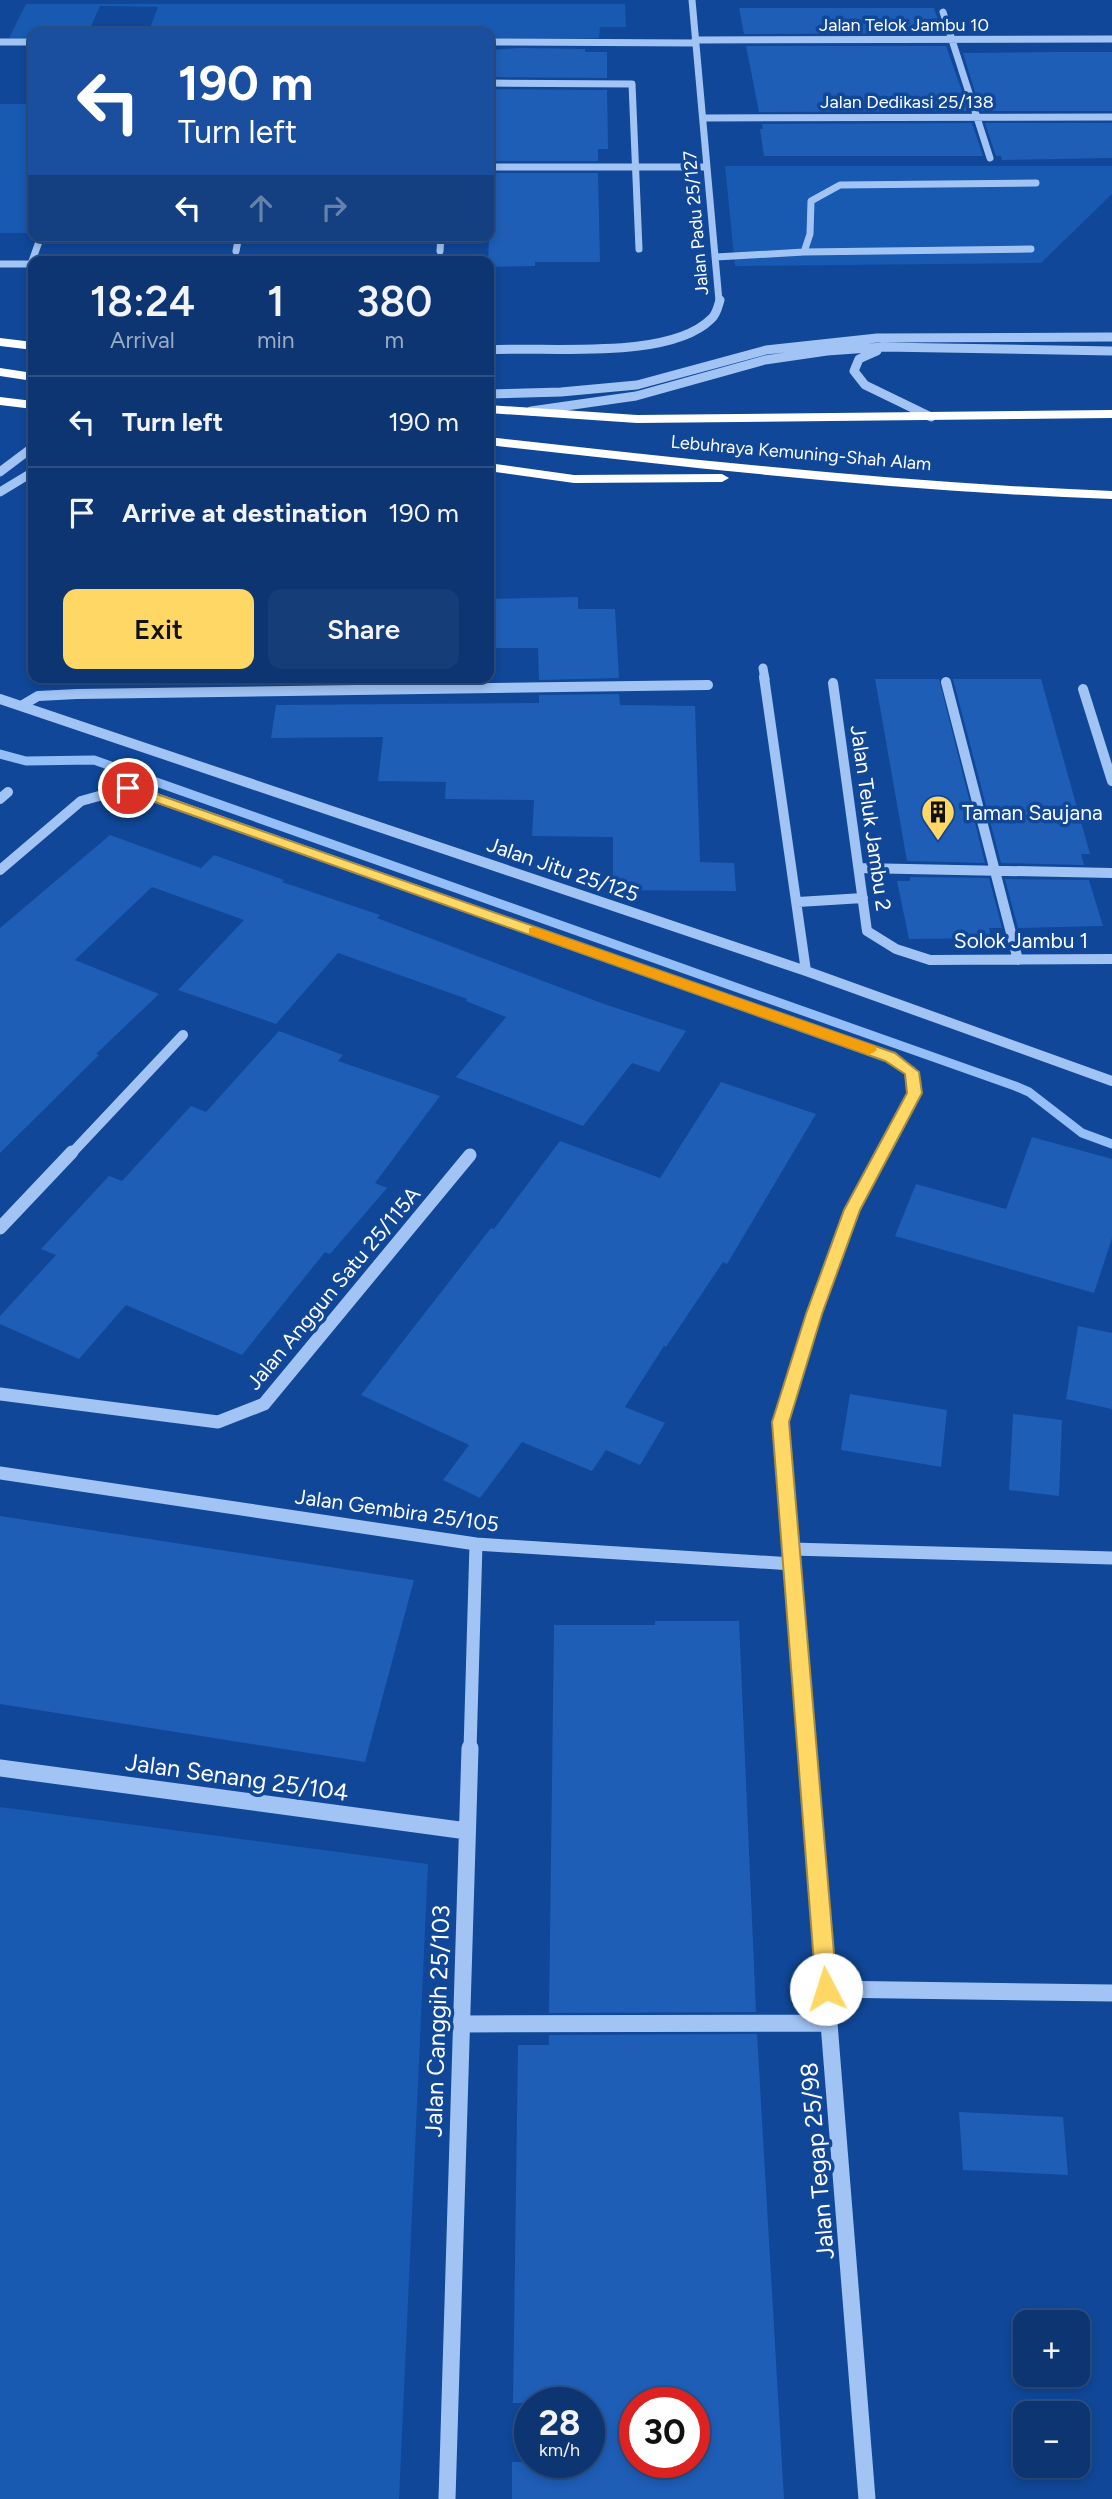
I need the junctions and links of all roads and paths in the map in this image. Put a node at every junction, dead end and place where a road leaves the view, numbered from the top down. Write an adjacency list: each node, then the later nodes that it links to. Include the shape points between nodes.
1 (692, 0): 6 (street, Jalan Padu 25/127)
2 (943, 12): 3 (street)
3 (953, 39): 4 (street, Jalan Telok Jambu 10); 6 (street, Jalan Telok Jambu 10); 12 (street)
4 (1112, 39)
5 (0, 41): 7 (street)
6 (695, 41): 8 (street, Jalan Telok Jambu 10); 11 (street, Jalan Padu 25/127)
7 (28, 42)
8 (494, 42)
9 (494, 83): 15 (street, via 632,84)
10 (1112, 117): 12 (street, Jalan Dedikasi 25/138)
11 (703, 118): 12 (street, Jalan Dedikasi 25/138); 16 (street, Jalan Padu 25/127)
12 (977, 118): 13 (street)
13 (989, 158)
14 (494, 167): 15 (street)
15 (636, 167): 16 (street); 20 (street)
16 (707, 167): 25 (street, Jalan Padu 25/127)
17 (1036, 183): 24 (street, via 840,185 811,201)
18 (238, 242): 22 (street)
19 (441, 242): 23 (street)
20 (639, 249)
21 (1031, 249): 24 (street)
22 (236, 251)
23 (439, 251)
24 (804, 252): 25 (street)
25 (716, 257): 32 (street, Jalan Padu 25/127, via 720,299 714,318 693,334 623,347)
26 (0, 264): 27 (street)
27 (28, 264)
28 (1112, 337): 38 (street, via 877,338 765,350 637,385)
29 (0, 342): 31 (highway)
30 (494, 343): 32 (street, Jalan Padu 25/127)
31 (28, 345)
32 (511, 347): 34 (street, Jalan Padu 25/127)
33 (883, 347): 35 (street); 43 (street, via 765,360 636,396); 46 (street, via 859,359 854,371 865,385)
34 (494, 349)
35 (1112, 351)
36 (0, 372): 37 (highway)
37 (28, 376)
38 (494, 394)
39 (1112, 398): 44 (highway)
40 (0, 401): 41 (highway)
41 (28, 404)
42 (494, 409): 43 (highway, Lebuhraya Kemuning-Shah Alam)
43 (517, 413): 46 (highway, Lebuhraya Kemuning-Shah Alam, via 637,419)
44 (1031, 414): 45 (highway, Lebuhraya Kemuning-Shah Alam); 46 (highway, Lebuhraya Kemuning-Shah Alam)
45 (1112, 414)
46 (931, 417)
47 (494, 442): 52 (highway, Lebuhraya Kemuning-Shah Alam)
48 (28, 451): 50 (street)
49 (494, 468): 52 (highway, via 574,478)
50 (0, 472)
51 (28, 475): 53 (street)
52 (854, 477): 54 (highway, Lebuhraya Kemuning-Shah Alam)
53 (0, 492)
54 (1028, 492): 55 (highway, Lebuhraya Kemuning-Shah Alam); 56 (highway)
55 (1112, 495)
56 (1112, 505)
57 (763, 668): 72 (street)
58 (946, 682): 68 (street)
59 (833, 683): 67 (street, Jalan Teluk Jambu 2)
60 (708, 685): 63 (street, via 77,694 38,696)
61 (1083, 689): 64 (street)
62 (0, 699): 63 (street, Jalan Jitu 25/125)
63 (21, 706): 76 (street, Jalan Jitu 25/125)
64 (1110, 765): 65 (street)
65 (1112, 781)
66 (128, 788): 69 (street, via 81,801); 84 (street, Jalan Tegap 25/98, via 890,1057 912,1072 915,1093 852,1210 780,1422)
67 (859, 867): 68 (street); 71 (street, Jalan Teluk Jambu 2)
68 (995, 869): 70 (street); 75 (street)
69 (0, 870)
70 (1112, 873)
71 (863, 898): 72 (street); 74 (street, Jalan Teluk Jambu 2, via 867,931 896,949)
72 (798, 902): 76 (street)
73 (1112, 959): 75 (street, Solok Jambu 1)
74 (930, 960): 75 (street, Solok Jambu 1)
75 (1018, 960)
76 (806, 971): 78 (street, Jalan Jitu 25/125)
77 (183, 1035): 80 (street)
78 (1112, 1081)
79 (470, 1155): 81 (street, Jalan Anggun Satu 25/115A, via 264,1404 218,1422)
80 (0, 1228)
81 (0, 1394)
82 (0, 1473): 83 (street, Jalan Gembira 25/105)
83 (476, 1544): 84 (street, Jalan Gembira 25/105); 87 (street, Jalan Canggih 25/103)
84 (791, 1556): 85 (street, Jalan Gembira 25/105); 88 (street, Jalan Tegap 25/98)
85 (1112, 1558)
86 (0, 1768): 87 (street, Jalan Senang 25/104)
87 (467, 1831): 91 (street, Jalan Canggih 25/103)
88 (826, 1989): 89 (street); 90 (street, Jalan Tegap 25/98)
89 (1112, 1993)
90 (829, 2022): 91 (street); 93 (street, Jalan Tegap 25/98)
91 (461, 2024): 92 (street, Jalan Canggih 25/103)
92 (447, 2499)
93 (867, 2499)

